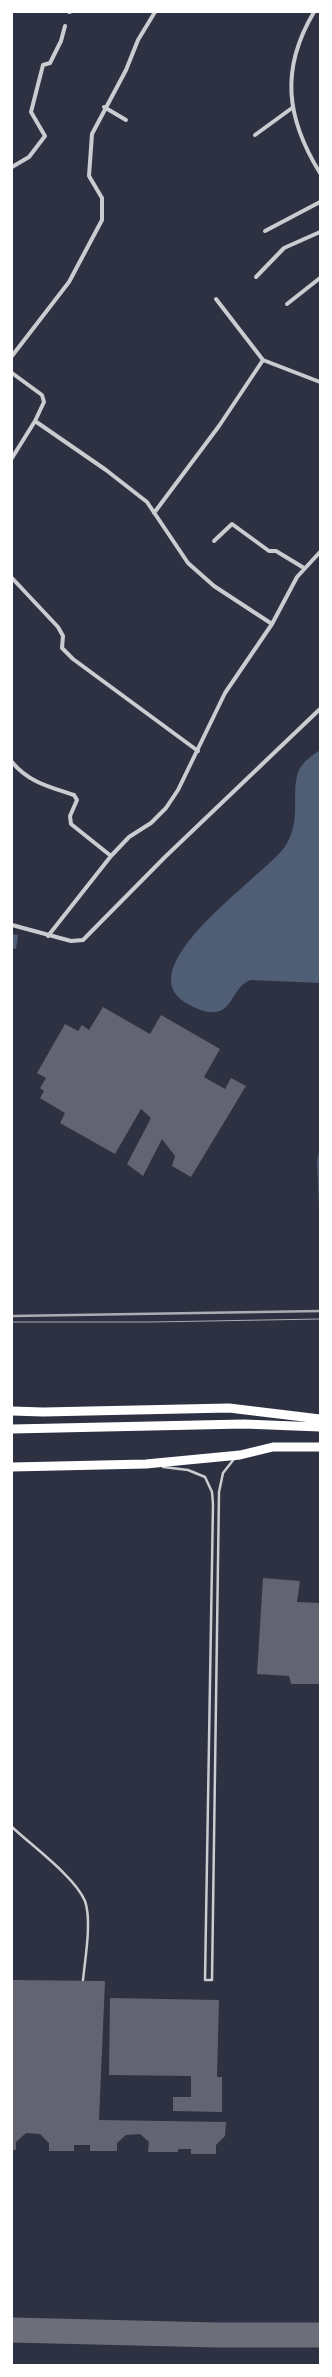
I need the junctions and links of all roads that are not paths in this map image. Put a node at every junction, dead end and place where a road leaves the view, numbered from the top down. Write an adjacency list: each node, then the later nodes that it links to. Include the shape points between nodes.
1 (155, 12): 4 (street)
2 (314, 12): 5 (street, via 304,30 290,79)
3 (65, 26): 8 (street, via 61,41 50,62 43,65 31,112 45,136 29,157)
4 (104, 107): 6 (street); 17 (street, via 92,134 89,154 89,176 102,198 102,220 69,282)
5 (292, 108): 7 (street); 9 (street, via 305,148)
6 (126, 120)
7 (255, 135)
8 (12, 167)
9 (320, 173)
10 (320, 202): 11 (street)
11 (265, 231)
12 (320, 232): 13 (street, via 284,248)
13 (256, 277)
14 (320, 278): 16 (street)
15 (216, 299): 18 (street)
16 (287, 304)
17 (12, 356)
18 (264, 360): 20 (street); 23 (street, via 194,461)
19 (12, 374): 21 (street, via 44,398)
20 (320, 382)
21 (35, 422): 22 (street); 23 (street, via 106,470 147,502)
22 (12, 458)
23 (154, 513): 28 (street, via 188,563 214,586)
24 (214, 541): 26 (street, via 232,524 269,551 276,551)
25 (320, 552): 26 (street)
26 (304, 568): 28 (street)
27 (12, 578): 30 (street, via 58,627 63,636 62,648 72,659)
28 (272, 624): 30 (street, via 225,693)
29 (320, 709): 34 (street, via 165,857 89,935 77,942)
30 (198, 751): 32 (street, via 166,808 151,823 129,837)
31 (12, 762): 32 (street, via 20,772 37,783 74,795 77,800 70,816 71,824)
32 (111, 856): 34 (street)
33 (12, 925): 34 (street)
34 (48, 936)
35 (12, 1411): 36 (highway, via 229,1408)
36 (320, 1419)
37 (320, 1427): 38 (highway, via 244,1424)
38 (12, 1429)
39 (320, 1447): 40 (highway, via 273,1447)
40 (240, 1454): 41 (highway); 41 (lane, via 223,1473 219,1492 212,1980 205,1980 212,1492 209,1483 199,1473)
41 (146, 1464): 42 (highway)
42 (12, 1467)
43 (12, 1827): 44 (lane, via 63,1873 85,1901 87,1926)
44 (83, 1980)

